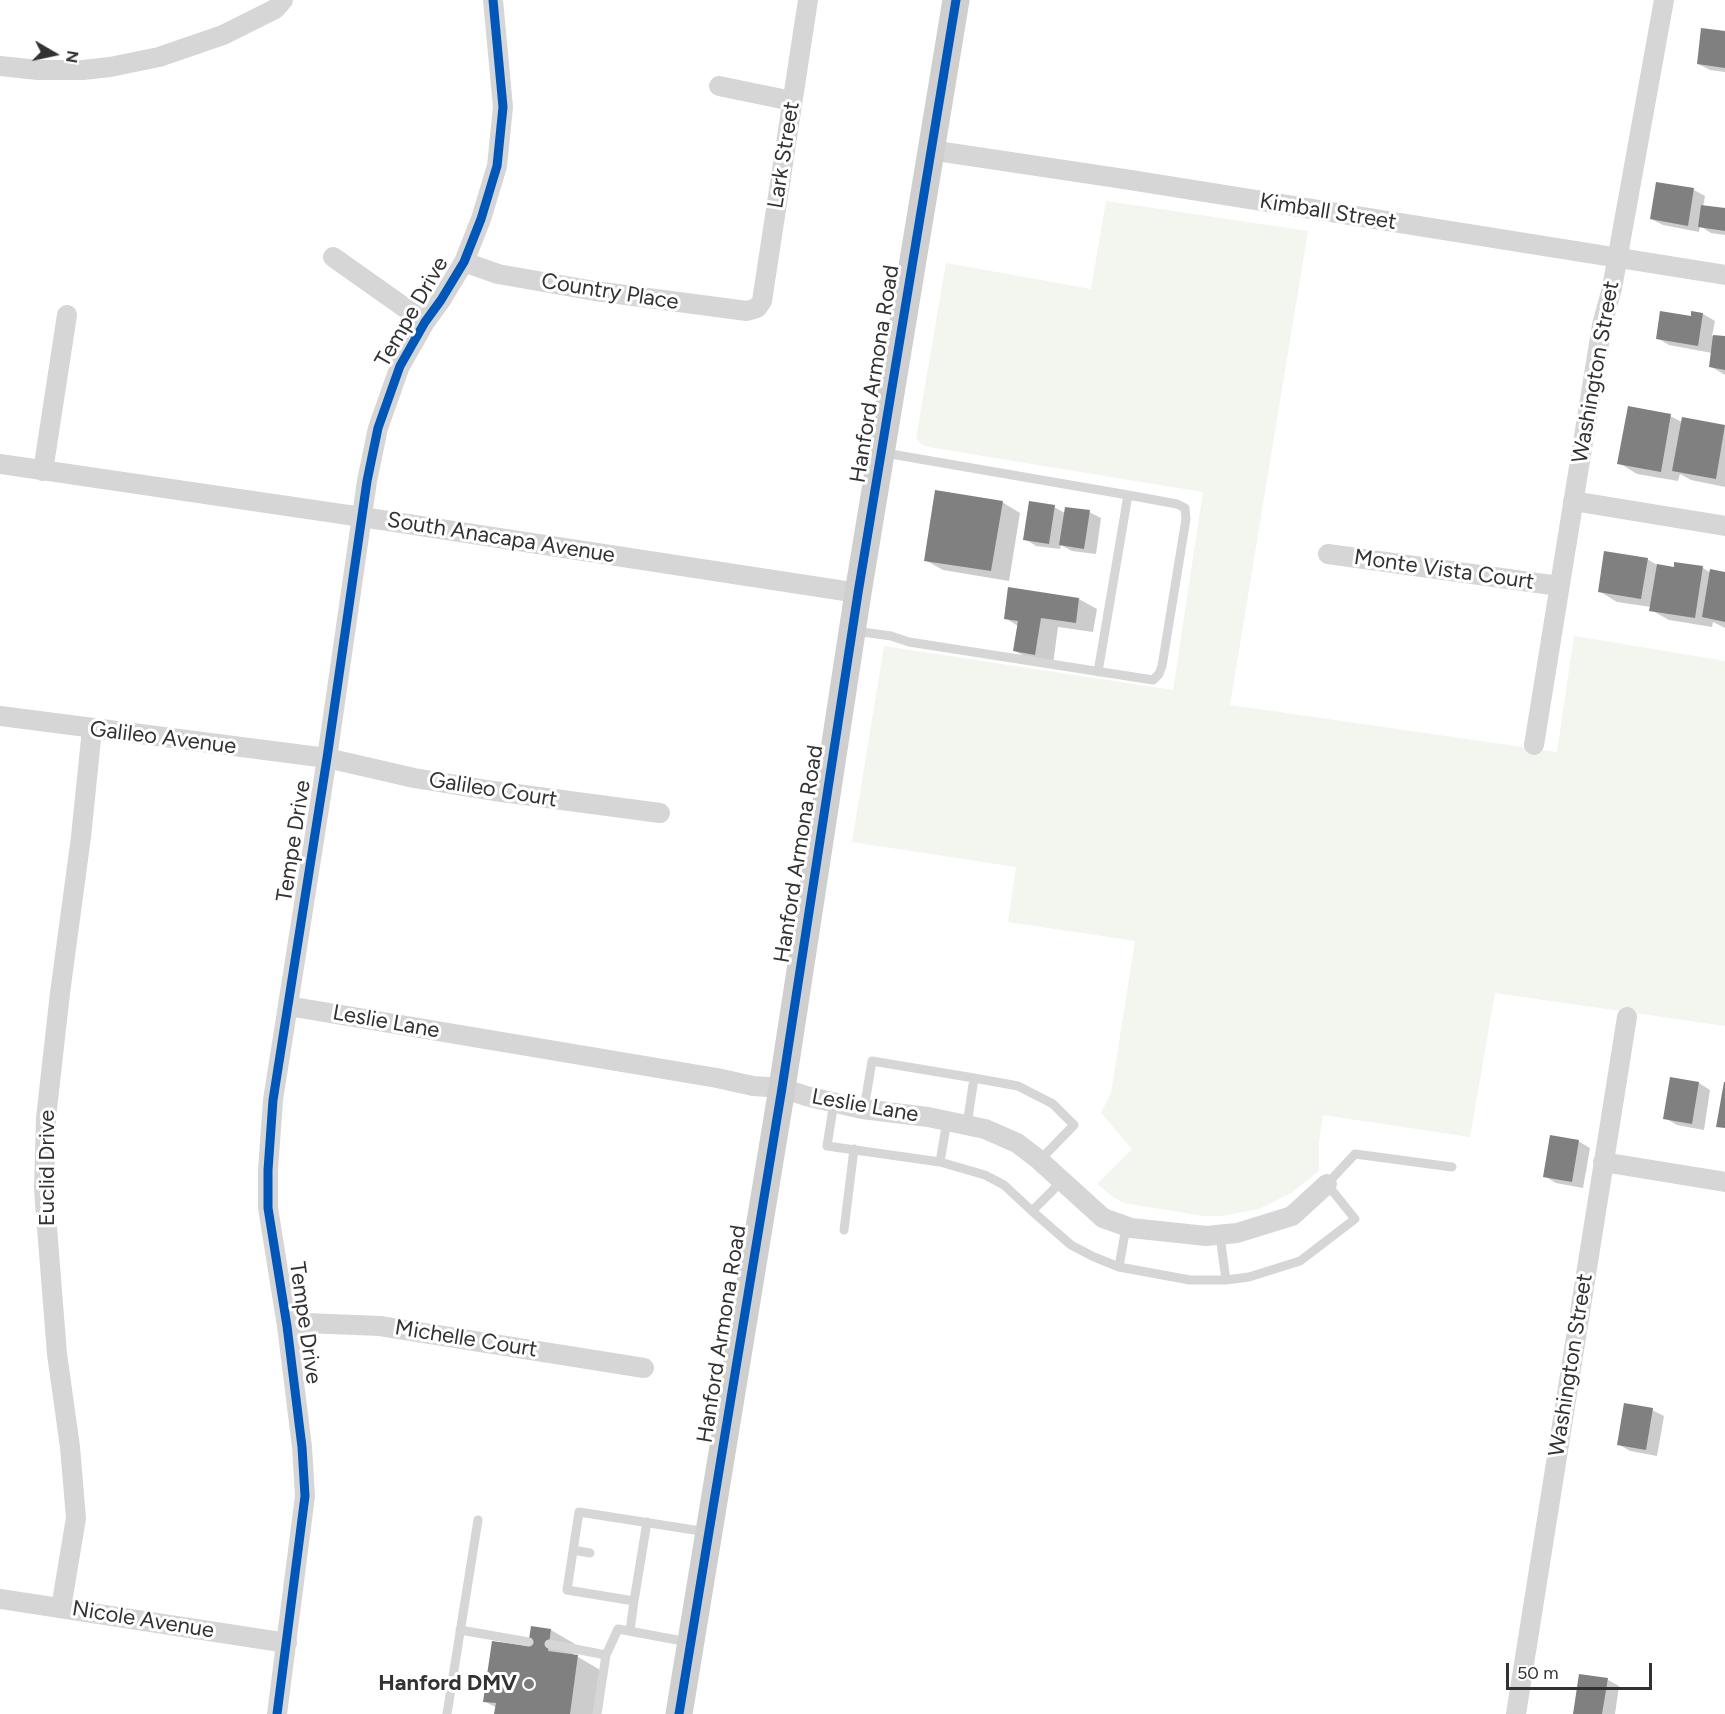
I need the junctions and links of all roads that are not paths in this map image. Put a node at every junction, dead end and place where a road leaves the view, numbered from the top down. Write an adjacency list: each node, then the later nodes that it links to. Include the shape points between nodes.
1 (283, 0): 6 (street, via 275,9 223,35 159,57 83,70)
2 (493, 0): 12 (street, Tempe Drive, via 503,108 501,142 497,166)
3 (808, 0): 8 (street, Lark Street)
4 (956, 0): 9 (main road, Hanford Armona Road)
5 (1664, 0): 11 (street, Washington Street)
6 (0, 66)
7 (719, 86): 8 (street)
8 (792, 101): 14 (street, Lark Street)
9 (930, 150): 11 (street, Kimball Street); 17 (main road, Hanford Armona Road)
10 (333, 257): 16 (street)
11 (1617, 258): 13 (street, Kimball Street); 21 (street, Washington Street, via 1602,324)
12 (464, 262): 14 (street, Country Place, via 498,274 595,291 747,311); 16 (street, Tempe Drive)
13 (1725, 275)
14 (758, 308)
15 (67, 315): 19 (street)
16 (424, 322): 22 (street, Tempe Drive, via 400,366 385,405)
17 (882, 453): 20 (lane); 26 (main road, Hanford Armona Road)
18 (0, 464): 19 (street, South Anacapa Avenue)
19 (43, 471): 22 (street, South Anacapa Avenue)
20 (1128, 495): 28 (lane); 28 (lane, via 1185,508 1162,666 1153,680)
21 (1573, 501): 23 (street); 25 (street, Washington Street)
22 (362, 517): 26 (street, South Anacapa Avenue); 32 (street, Tempe Drive)
23 (1725, 526)
24 (1328, 554): 25 (street, Monte Vista Court)
25 (1559, 586): 31 (street, Washington Street)
26 (858, 593): 27 (main road, Hanford Armona Road)
27 (853, 630): 28 (lane); 37 (main road, Hanford Armona Road)
28 (1098, 672)
29 (0, 716): 30 (street, Galileo Avenue)
30 (92, 729): 32 (street, Galileo Avenue); 65 (street, Euclid Drive, via 46,1118 44,1190 76,1518)
31 (1534, 745)
32 (327, 758): 33 (street, Galileo Court, via 460,786); 34 (street, Tempe Drive)
33 (660, 813)
34 (288, 1006): 37 (street, Leslie Lane); 56 (street, Tempe Drive, via 273,1100 268,1170 271,1233)
35 (1628, 1017): 45 (street, Washington Street)
36 (974, 1078): 39 (lane, via 872,1061); 41 (lane); 43 (lane, via 1018,1086 1053,1104 1074,1125)
37 (783, 1088): 38 (street, Leslie Lane); 60 (main road, Hanford Armona Road)
38 (834, 1102): 39 (street, Leslie Lane); 42 (lane, via 827,1146)
39 (864, 1109): 40 (street, Leslie Lane)
40 (947, 1121): 41 (street, Leslie Lane); 44 (lane)
41 (967, 1125): 43 (street, Leslie Lane, via 1017,1143)
42 (854, 1149): 44 (lane); 52 (lane)
43 (1040, 1160): 47 (street, Leslie Lane)
44 (940, 1162): 50 (lane, via 996,1180)
45 (1603, 1162): 48 (street); 77 (street, Washington Street)
46 (1452, 1167): 49 (lane, via 1355,1154)
47 (1062, 1181): 50 (lane); 51 (street, Leslie Lane, via 1093,1212)
48 (1725, 1182)
49 (1328, 1184): 53 (street, Leslie Lane, via 1292,1216); 55 (lane, via 1355,1219 1300,1261)
50 (1032, 1211): 54 (lane, via 1071,1245)
51 (1126, 1227): 53 (street, Leslie Lane); 54 (lane)
52 (844, 1230)
53 (1220, 1236): 55 (lane)
54 (1119, 1267): 55 (lane, via 1190,1280)
55 (1226, 1280)
56 (287, 1326): 57 (street, Michelle Court, via 380,1326); 68 (street, Tempe Drive, via 305,1496)
57 (644, 1368)
58 (478, 1520): 66 (lane)
59 (646, 1522): 60 (lane); 61 (lane, via 579,1512); 64 (lane, via 636,1560)
60 (709, 1532): 70 (main road, Hanford Armona Road)
61 (573, 1550): 62 (lane); 64 (lane, via 567,1590)
62 (590, 1553)
63 (0, 1599): 65 (street, Nicole Avenue)
64 (634, 1601): 67 (lane)
65 (61, 1608): 68 (street, Nicole Avenue)
66 (460, 1630): 69 (lane); 74 (lane)
67 (630, 1631): 70 (lane); 72 (lane, via 618,1629)
68 (287, 1642): 73 (street, Tempe Drive)
69 (529, 1642)
70 (691, 1642): 76 (main road, Hanford Armona Road)
71 (549, 1644): 72 (lane)
72 (606, 1655): 75 (lane)
73 (277, 1714)
74 (447, 1714)
75 (597, 1714)
76 (679, 1714)
77 (1516, 1714)

